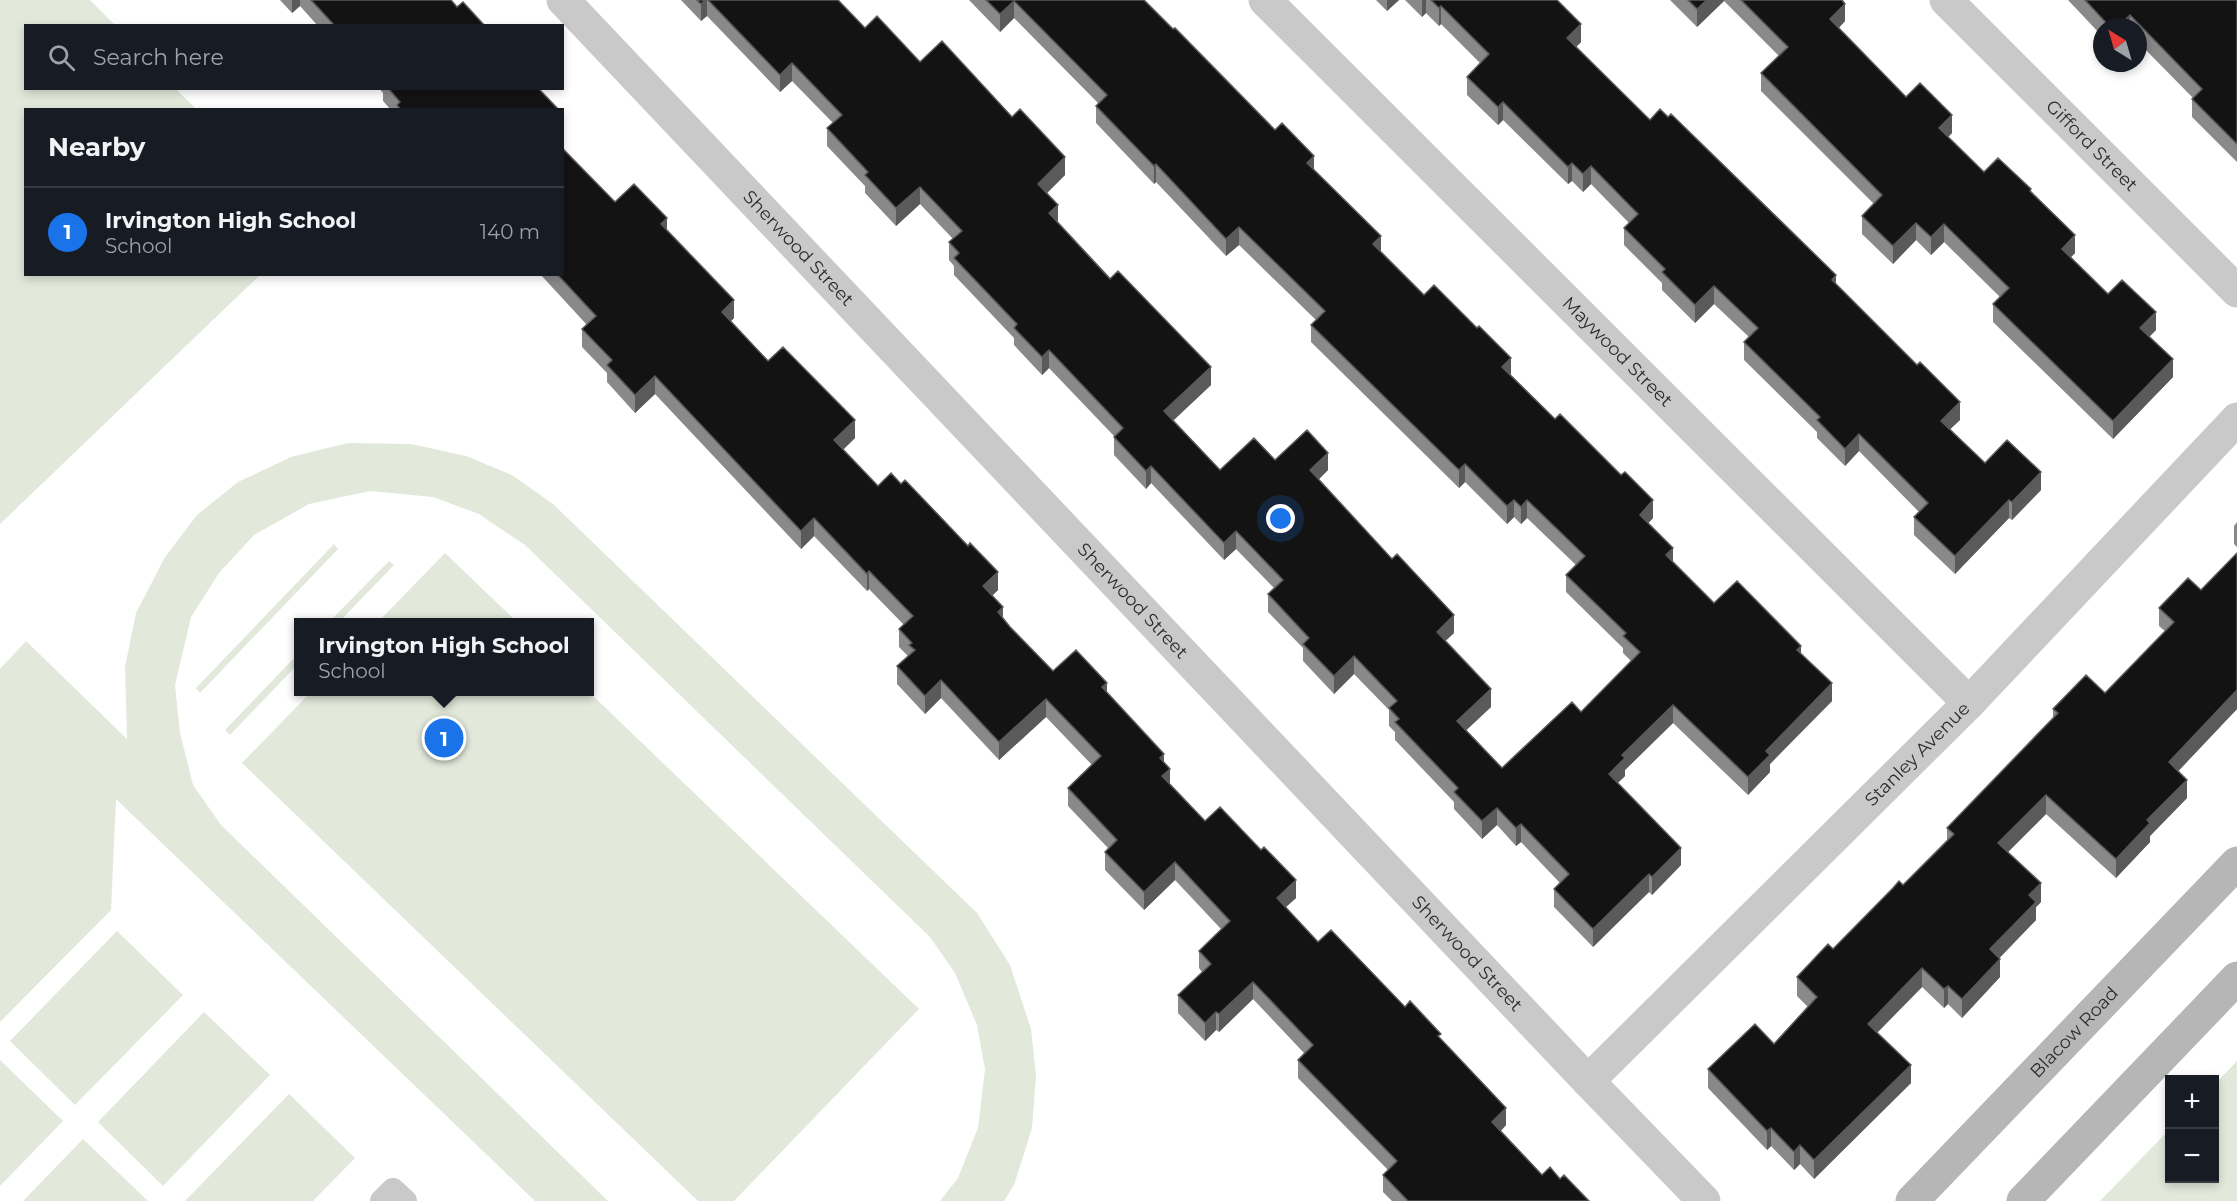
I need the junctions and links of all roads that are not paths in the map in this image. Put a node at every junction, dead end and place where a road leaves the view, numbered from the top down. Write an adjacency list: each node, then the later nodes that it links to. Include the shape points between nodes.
1 (563, 0): 9 (street, Sherwood Street)
2 (1265, 0): 6 (street, Maywood Street)
3 (1946, 0): 4 (street, Gifford Street)
4 (2237, 291)
5 (2237, 419): 6 (street, Stanley Avenue)
6 (1969, 703): 9 (street, Stanley Avenue)
7 (2237, 863): 13 (main road, Blacow Road)
8 (2237, 978): 14 (main road)
9 (1588, 1081): 12 (street, Sherwood Street)
10 (382, 1201): 11 (lane, via 393,1190)
11 (405, 1201)
12 (1704, 1201)
13 (1912, 1201)
14 (2023, 1201)

